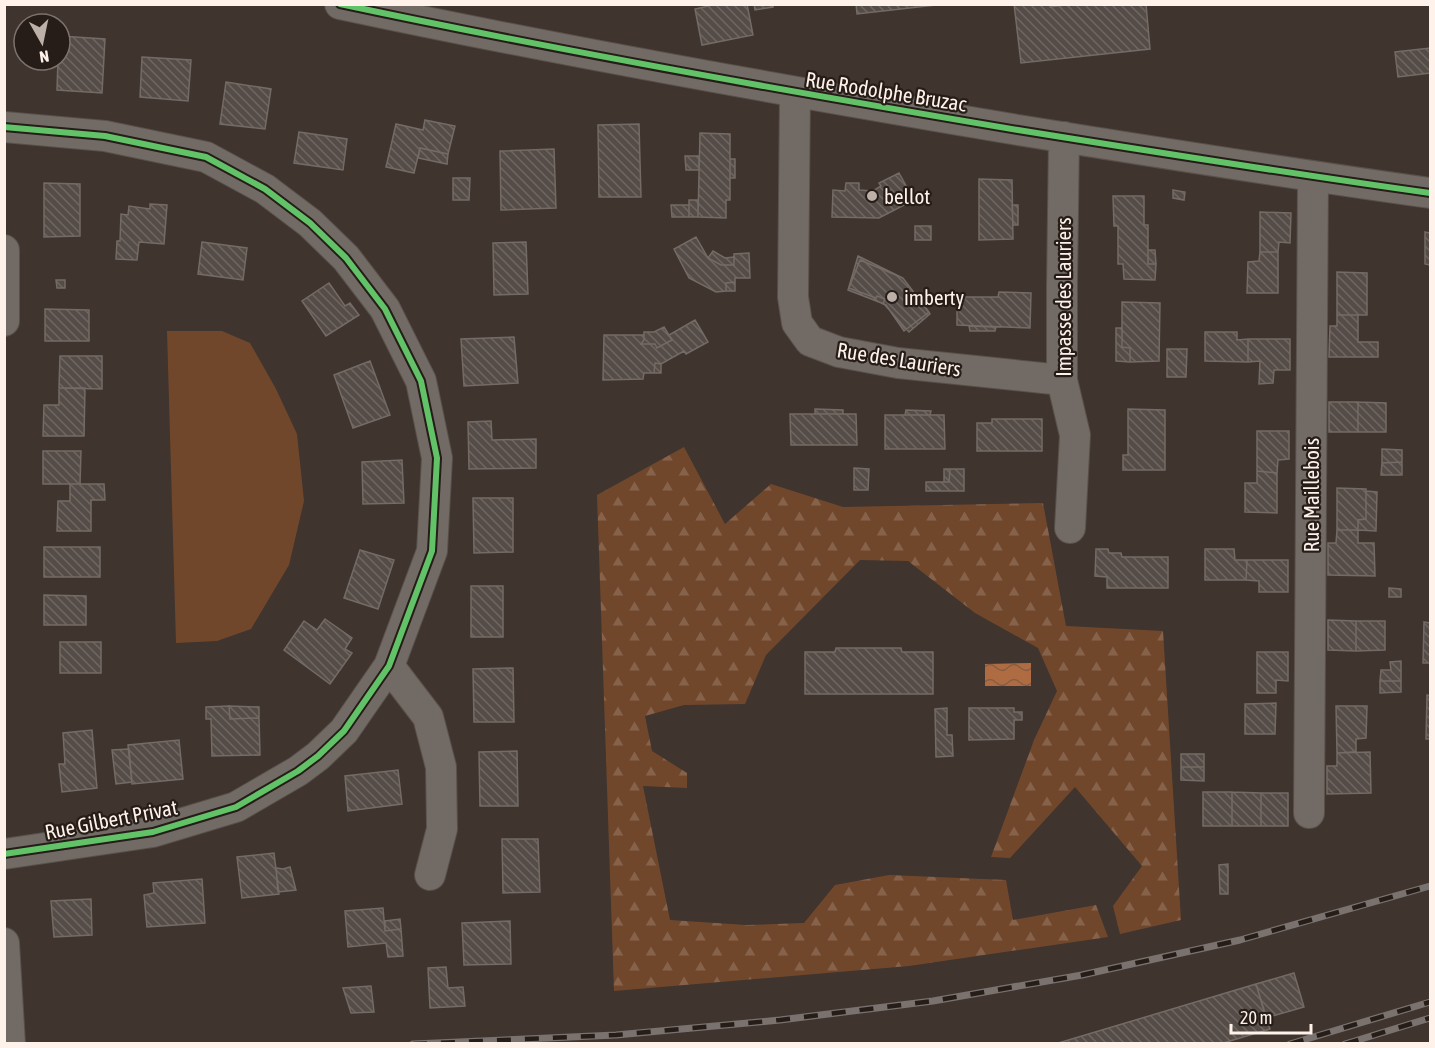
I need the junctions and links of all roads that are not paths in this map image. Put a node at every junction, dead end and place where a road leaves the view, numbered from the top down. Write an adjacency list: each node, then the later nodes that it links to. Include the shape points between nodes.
1 (340, 4): 2 (street, Rue Rodolphe Bruzac)
2 (795, 93): 4 (street, Rue Rodolphe Bruzac); 9 (street, Rue des Lauriers, via 793,297 797,323 810,341 839,352 898,363)
3 (4, 127): 11 (street, Rue Gilbert Privat, via 105,136 206,157 265,189 310,223 346,258 385,309 421,381 437,458 432,551)
4 (1064, 137): 5 (street, Rue Rodolphe Bruzac); 9 (street, Impasse des Lauriers)
5 (1313, 177): 6 (street, Rue Rodolphe Bruzac); 12 (street, Rue Maillebois)
6 (1431, 193)
7 (4, 250): 8 (street)
8 (4, 321)
9 (1062, 380): 10 (street, Impasse des Lauriers, via 1075,435)
10 (1070, 528)
11 (389, 666): 13 (street, Rue Gilbert Privat, via 344,731 318,756 236,807 153,832); 14 (street, via 428,717 441,767 442,829)
12 (1309, 813)
13 (4, 854)
14 (430, 875)
15 (4, 943): 16 (street)
16 (10, 1044)

